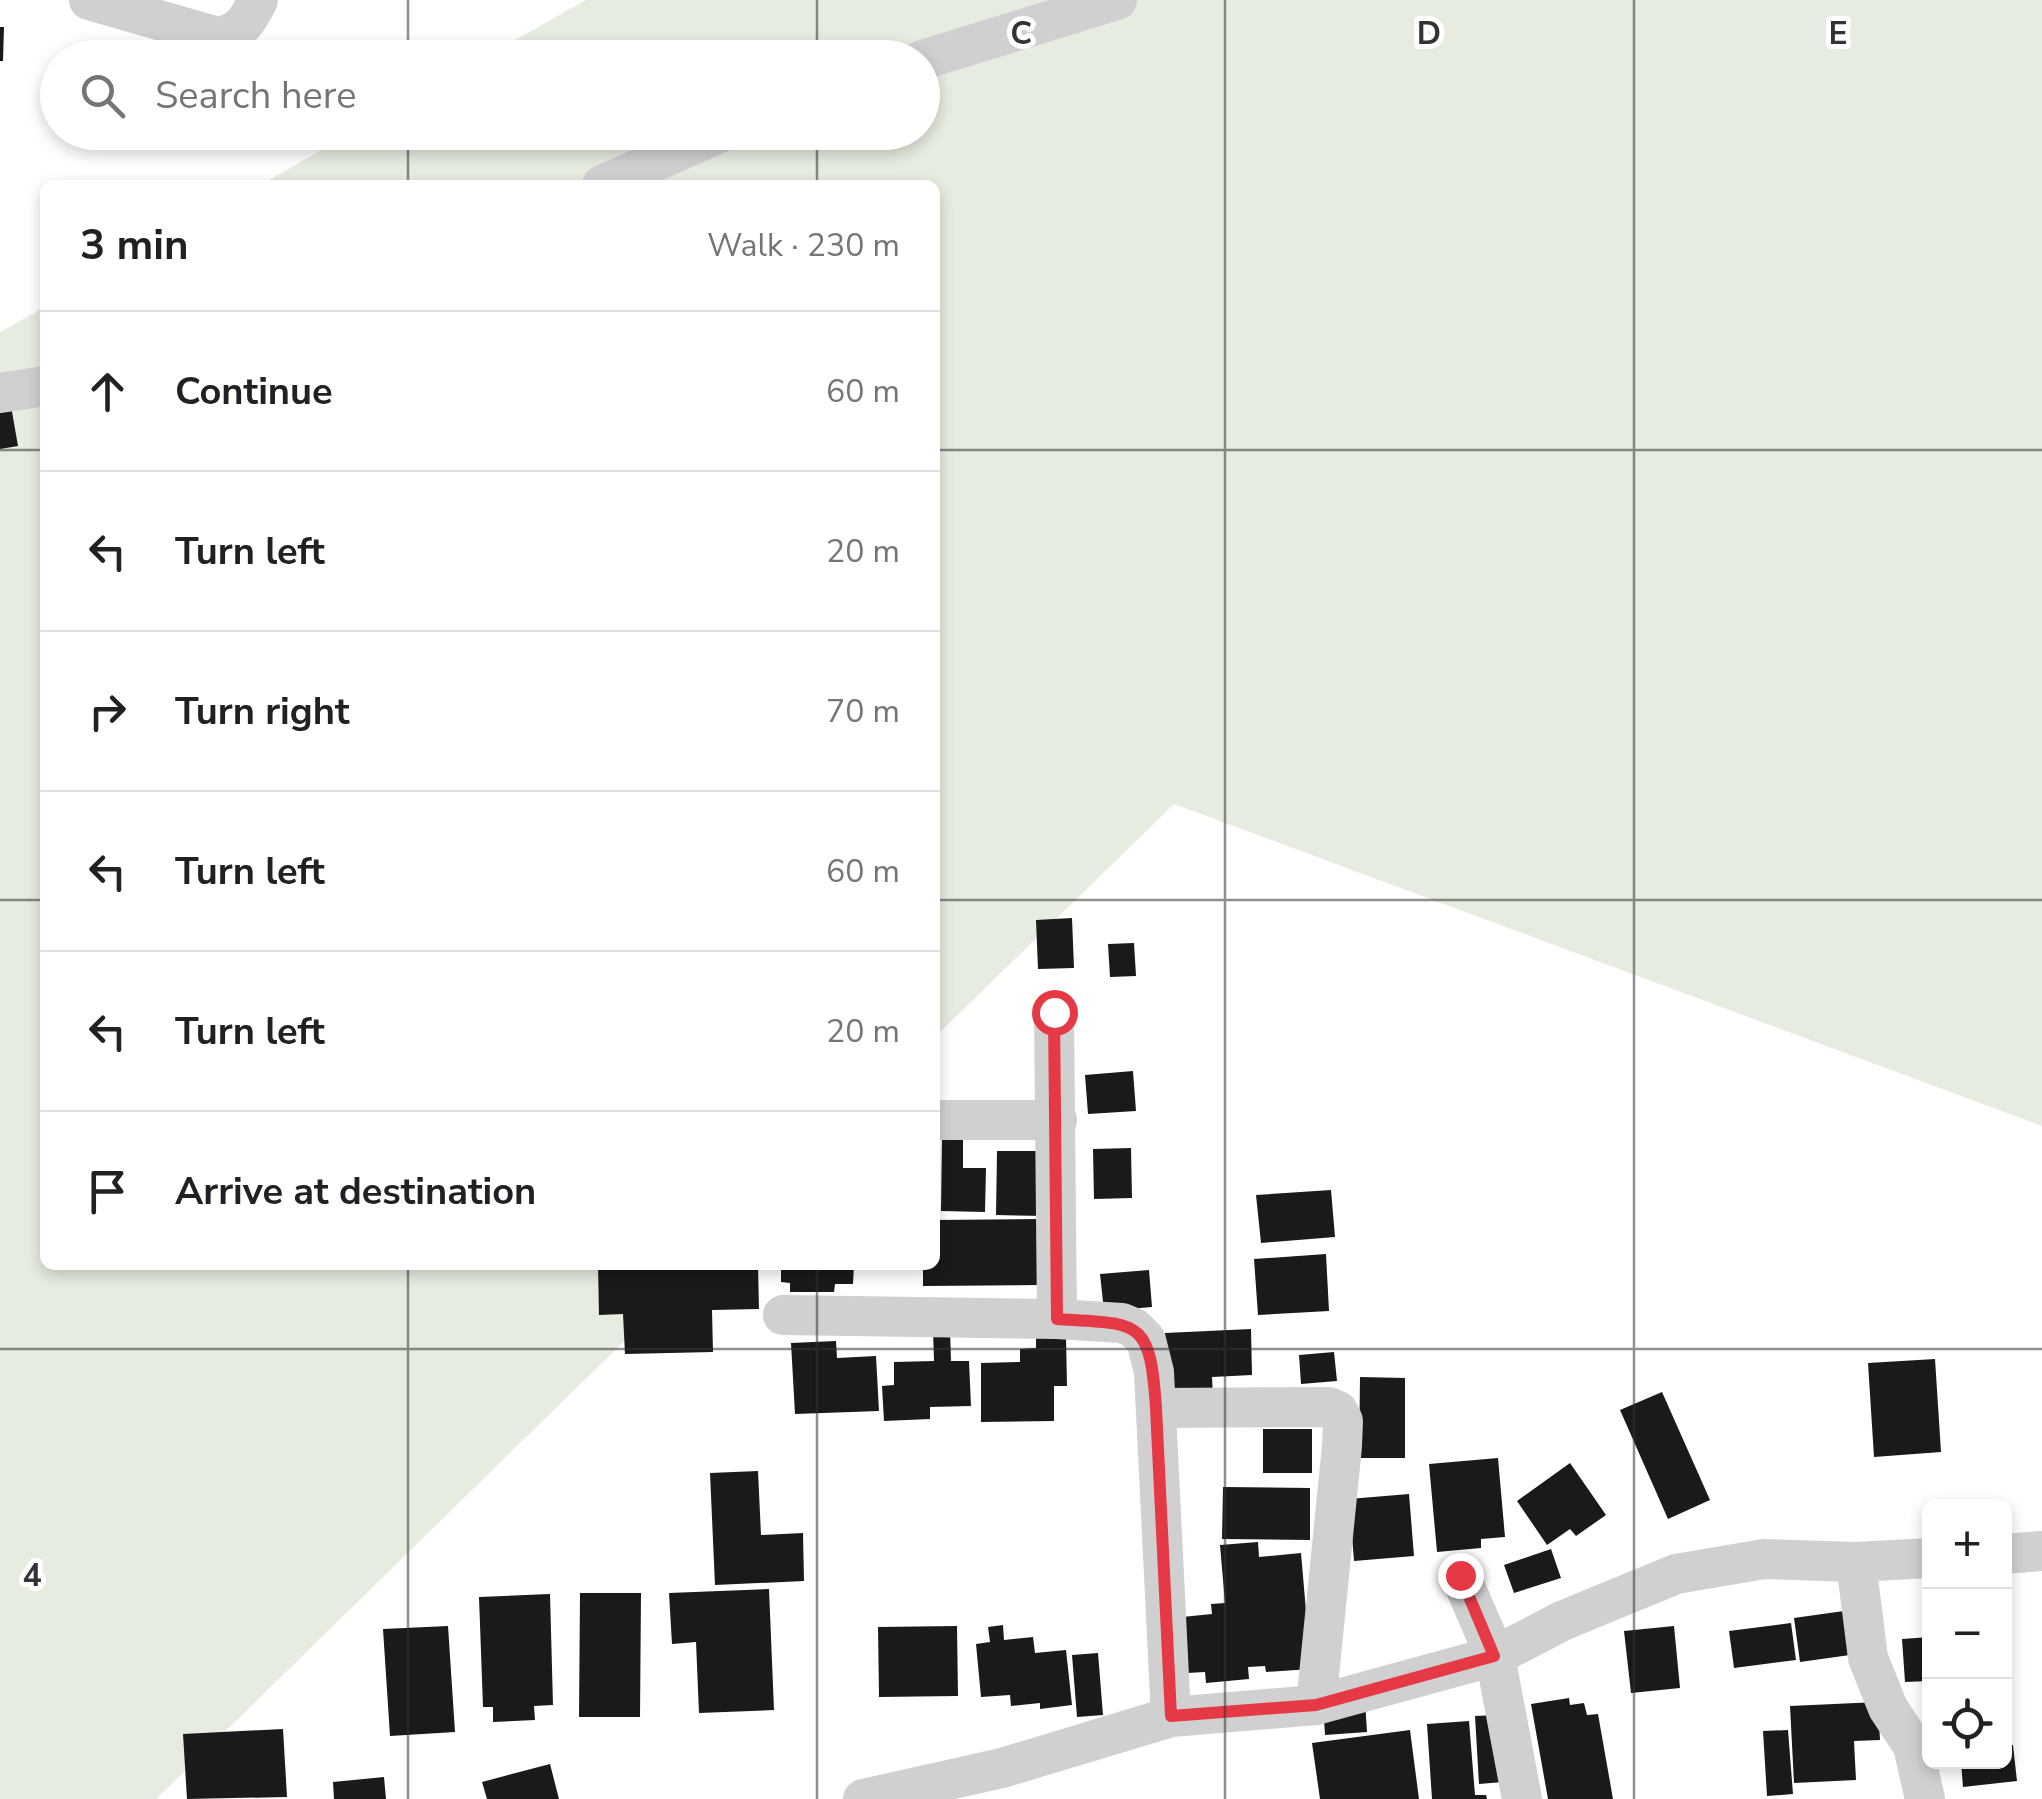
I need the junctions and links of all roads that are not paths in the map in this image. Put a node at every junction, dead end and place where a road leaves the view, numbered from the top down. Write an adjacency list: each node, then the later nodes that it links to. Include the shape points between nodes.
1 (89, 0): 2 (street, via 218,37 234,34)
2 (258, 0)
3 (1117, 0): 4 (street)
4 (940, 54)
5 (681, 150): 6 (street)
6 (613, 180)
7 (40, 387): 8 (street)
8 (0, 393)
9 (1054, 1012): 11 (street)
10 (940, 1120): 11 (street)
11 (1057, 1120): 13 (street)
12 (783, 1315): 13 (street)
13 (1057, 1319): 14 (street, via 1134,1328 1146,1340)
14 (1156, 1408): 21 (street, via 1338,1411 1342,1446); 22 (street)
15 (2042, 1551): 16 (street)
16 (2012, 1553)
17 (1922, 1558): 18 (street)
18 (1856, 1562): 20 (street, via 1764,1559 1676,1574); 26 (street, via 1868,1658 1913,1746)
19 (1460, 1575): 20 (street)
20 (1494, 1656): 21 (street); 25 (street)
21 (1316, 1705): 22 (street)
22 (1171, 1716): 23 (street)
23 (1009, 1783): 24 (street)
24 (863, 1799)
25 (1522, 1799)
26 (1925, 1799)

